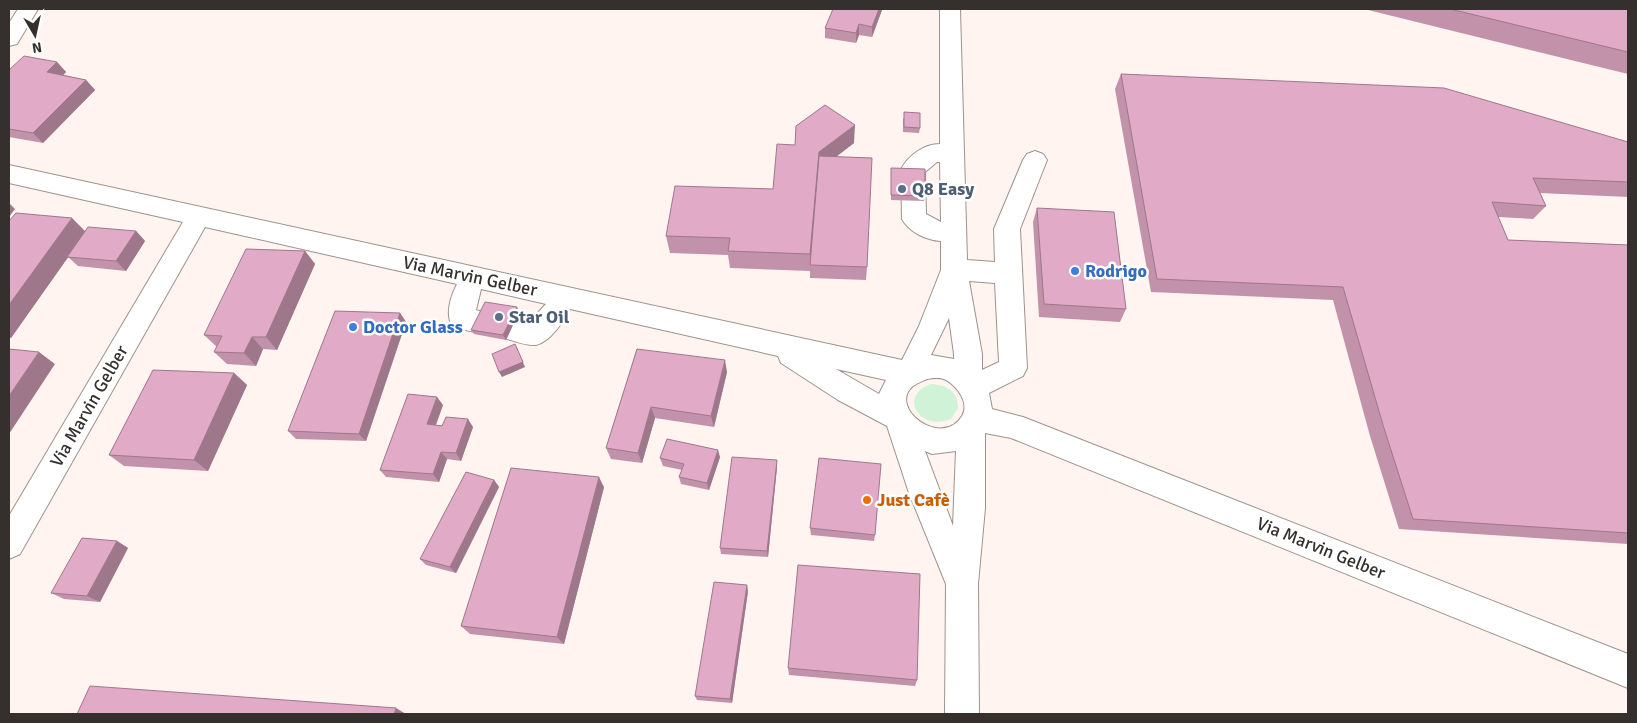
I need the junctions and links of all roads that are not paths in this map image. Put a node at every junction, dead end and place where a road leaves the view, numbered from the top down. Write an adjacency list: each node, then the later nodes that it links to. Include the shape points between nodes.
1 (28, 9): 3 (street)
2 (950, 9): 4 (street)
3 (9, 39)
4 (952, 153): 10 (street); 10 (street, via 932,153 913,169 914,219 933,231)
5 (1034, 160): 12 (street, via 1007,229)
6 (9, 174): 7 (street, Via Marvin Gelber)
7 (76, 188): 8 (street, Via Marvin Gelber, via 30,197); 9 (street, Via Marvin Gelber)
8 (9, 194)
9 (199, 216): 13 (street, Via Marvin Gelber); 21 (street, Via Marvin Gelber)
10 (953, 232): 11 (street)
11 (954, 269): 12 (street); 18 (street, via 931,330); 19 (street)
12 (1008, 274): 19 (street, via 1013,368)
13 (474, 278): 14 (street, Via Marvin Gelber); 15 (street, via 466,292 462,318)
14 (563, 297): 16 (street, via 555,312 534,334); 17 (street, Via Marvin Gelber)
15 (480, 322)
16 (510, 329)
17 (770, 343): 18 (street, Via Marvin Gelber); 20 (street, Via Marvin Gelber)
18 (910, 372): 19 (street, via 923,367 947,368 958,374); 20 (street, via 893,392 892,401)
19 (973, 402): 20 (street, via 958,437 942,441 919,437); 22 (street, via 970,508); 23 (street, Via Marvin Gelber, via 1013,426)
20 (898, 421): 22 (street)
21 (9, 544)
22 (962, 584): 24 (street)
23 (1628, 671)
24 (962, 714)

